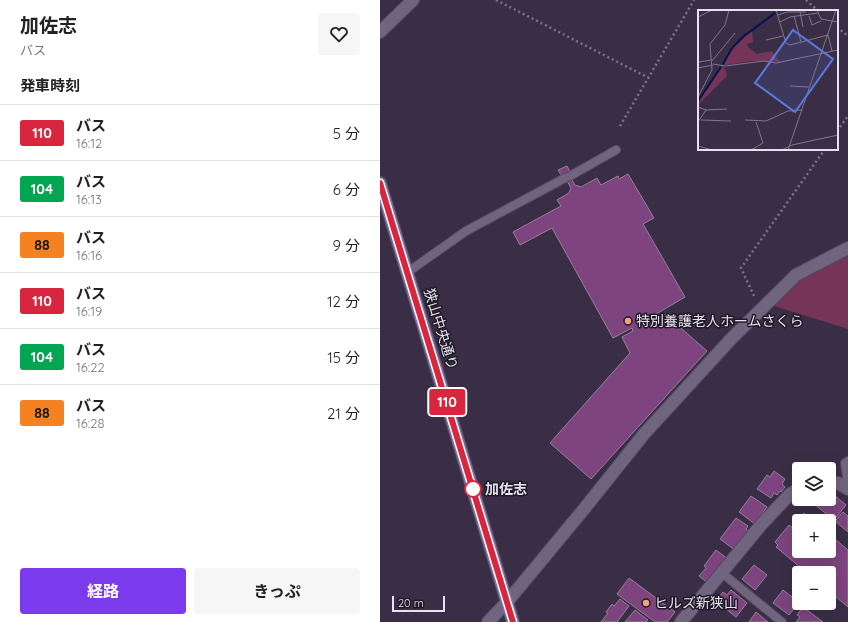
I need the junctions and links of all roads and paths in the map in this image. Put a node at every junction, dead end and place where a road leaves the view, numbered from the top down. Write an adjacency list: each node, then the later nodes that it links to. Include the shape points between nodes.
1 (413, 0): 7 (street)
2 (496, 0): 9 (path)
3 (694, 0): 9 (path)
4 (806, 0): 5 (path)
5 (817, 10)
6 (838, 28): 8 (path)
7 (380, 32)
8 (848, 36)
9 (649, 78): 11 (path)
10 (848, 116): 12 (path)
11 (620, 126)
12 (838, 130)
13 (616, 150): 17 (lane, via 466,231)
14 (824, 150): 18 (path, via 741,268)
15 (380, 183): 17 (street, 狭山中央通り)
16 (848, 248): 18 (street, via 796,275)
17 (408, 272): 25 (street, 狭山中央通り)
18 (760, 310): 25 (street, via 644,434)
19 (848, 461): 21 (lane, via 845,464)
20 (836, 483): 22 (street)
21 (848, 486)
22 (848, 489)
23 (792, 493): 24 (street, via 761,525)
24 (722, 573): 28 (street); 29 (lane)
25 (507, 602): 26 (street); 27 (street, 狭山中央通り)
26 (488, 622)
27 (513, 622)
28 (681, 622)
29 (782, 622)

